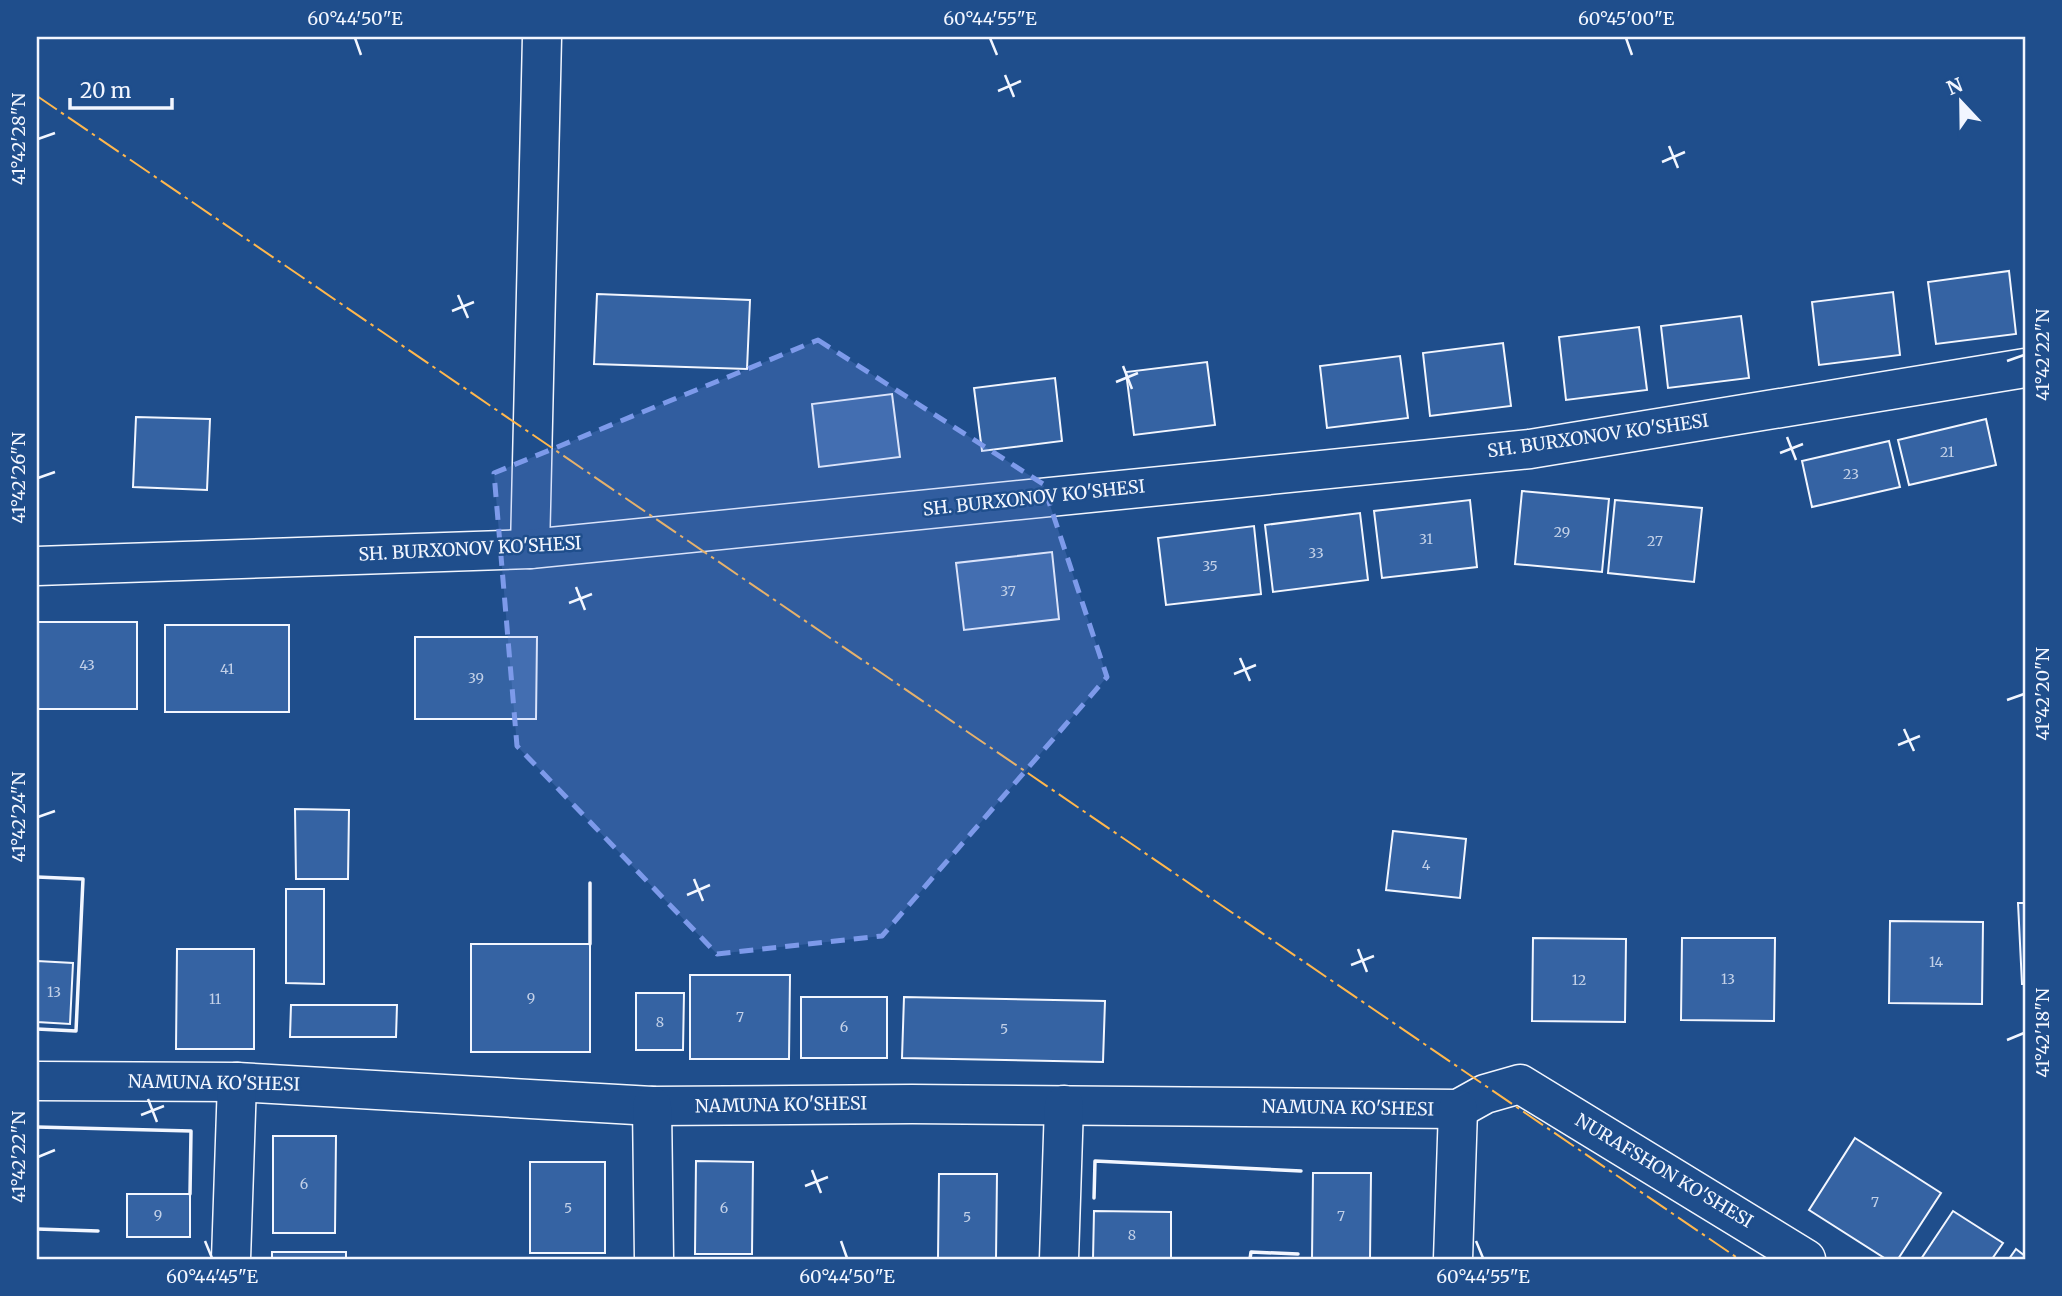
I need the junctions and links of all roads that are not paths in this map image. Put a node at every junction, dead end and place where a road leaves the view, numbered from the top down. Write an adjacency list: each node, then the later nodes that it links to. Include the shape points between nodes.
1 (542, 37): 3 (street)
2 (2025, 368): 3 (street, SH. BURXONOV KO'SHESI, via 1530,449)
3 (530, 549): 4 (street, SH. BURXONOV KO'SHESI)
4 (37, 566)
5 (37, 1081): 6 (street, NAMUNA KO'SHESI)
6 (237, 1082): 9 (street, NAMUNA KO'SHESI); 11 (street)
7 (1520, 1084): 10 (street, NAMUNA KO'SHESI, via 1485,1094); 15 (street, NURAFSHON KO'SHESI)
8 (1064, 1105): 9 (street, NAMUNA KO'SHESI); 10 (street, NAMUNA KO'SHESI); 13 (street)
9 (652, 1106): 12 (street)
10 (1458, 1109): 14 (street)
11 (231, 1259)
12 (654, 1259)
13 (1059, 1259)
14 (1453, 1259)
15 (1806, 1259)

